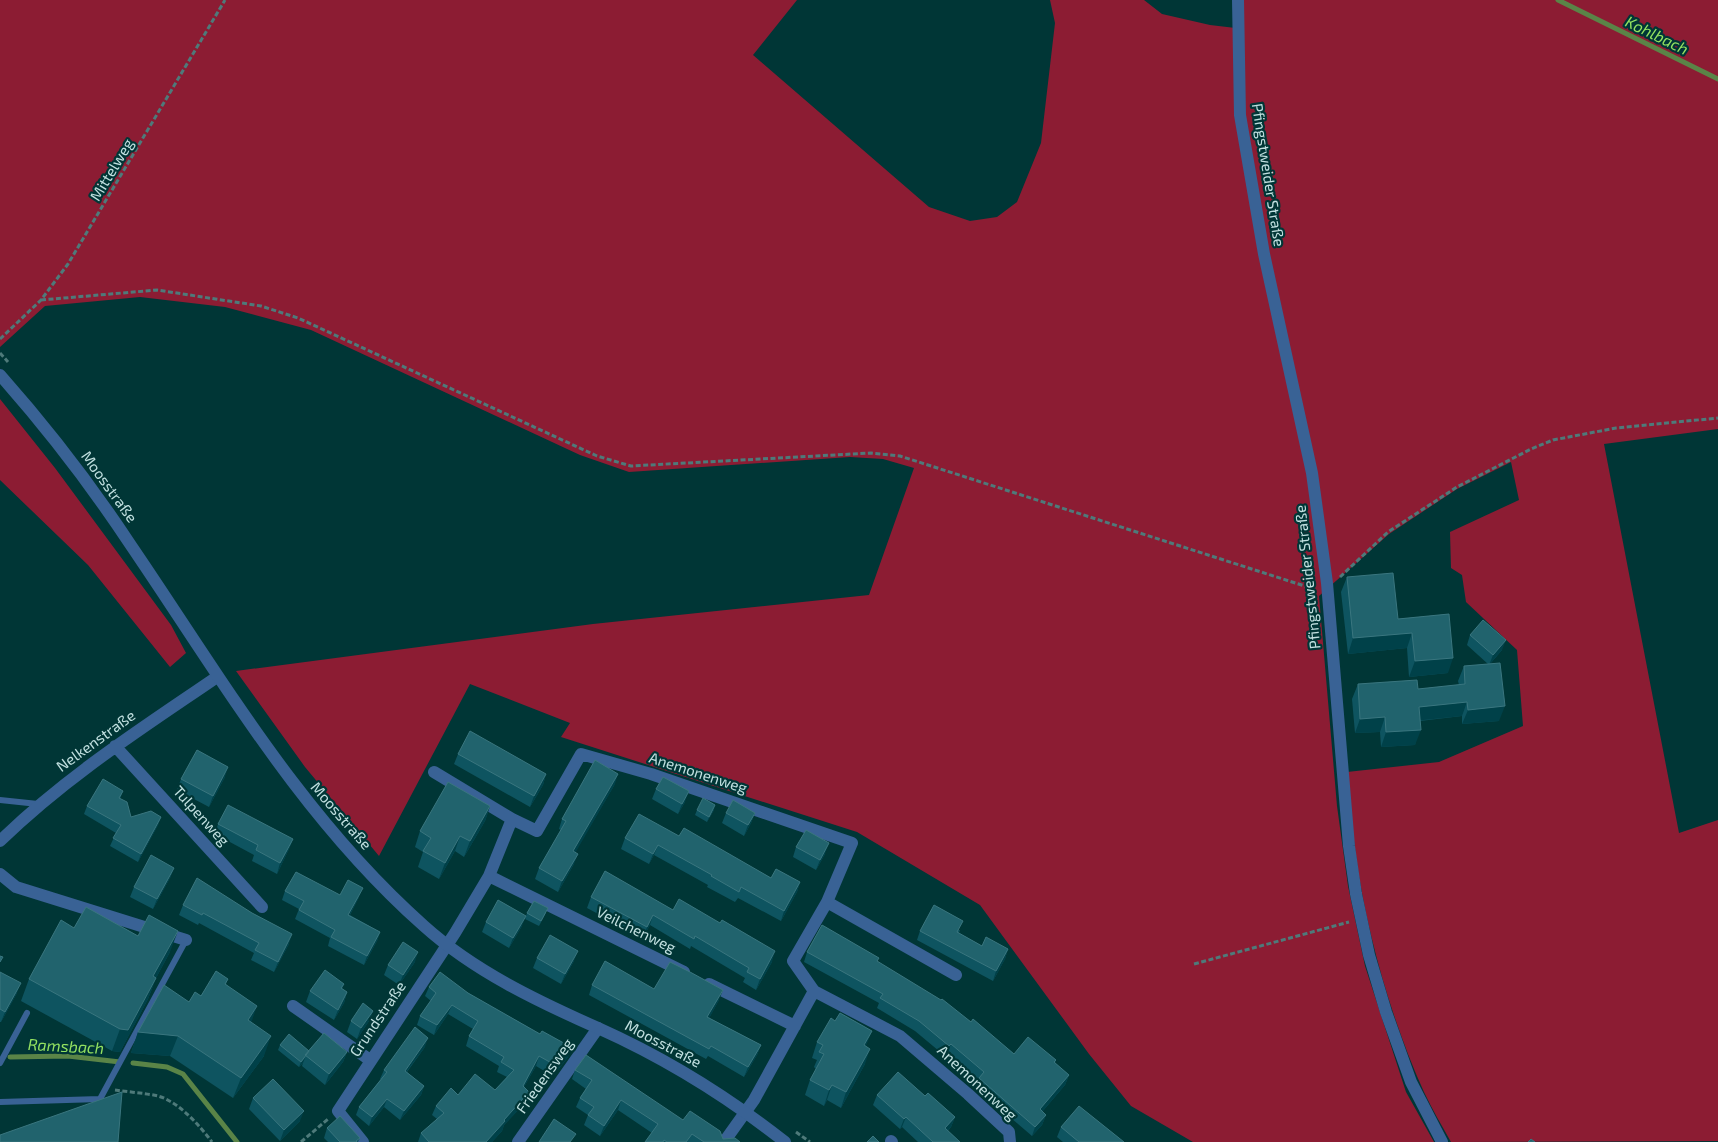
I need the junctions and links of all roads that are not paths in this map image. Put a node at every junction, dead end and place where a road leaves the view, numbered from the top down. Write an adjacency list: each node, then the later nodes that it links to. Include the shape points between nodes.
1 (1238, 0): 31 (street, Pfingstweider Straße, via 1240,115 1264,254 1312,473 1327,588 1356,894 1386,1012 1412,1082)
2 (0, 375): 3 (street, Moosstraße, via 104,507)
3 (217, 677): 4 (street, Nelkenstraße); 15 (street, Moosstraße, via 273,758 335,836 388,893)
4 (115, 746): 7 (street, Nelkenstraße); 13 (street, Tulpenweg)
5 (434, 772): 8 (street, Anemonenweg)
6 (0, 800): 7 (lane)
7 (38, 804): 9 (street, Nelkenstraße)
8 (512, 819): 11 (street); 12 (street, Anemonenweg, via 537,831 581,754 651,774 852,843)
9 (0, 841)
10 (0, 874): 14 (street, via 16,887)
11 (489, 876): 15 (street); 20 (street, Veilchenweg)
12 (827, 902): 16 (street); 17 (street, Anemonenweg, via 793,961)
13 (262, 907)
14 (186, 940): 24 (lane, via 100,1099)
15 (447, 946): 21 (street, Moosstraße, via 518,989); 22 (street, Grundstraße)
16 (956, 975)
17 (814, 991): 20 (street); 30 (street, Anemonenweg, via 900,1036 1008,1132)
18 (293, 1006): 22 (street)
19 (27, 1013): 23 (lane)
20 (795, 1026): 25 (street)
21 (598, 1028): 25 (street, Moosstraße, via 678,1070); 27 (street, Friedensweg)
22 (370, 1060): 26 (street, Grundstraße, via 338,1111)
23 (0, 1063)
24 (0, 1102)
25 (746, 1112): 28 (street); 29 (street, Moosstraße)
26 (363, 1142)
27 (518, 1142)
28 (724, 1142)
29 (785, 1142)
30 (1010, 1142)
31 (1442, 1142)

